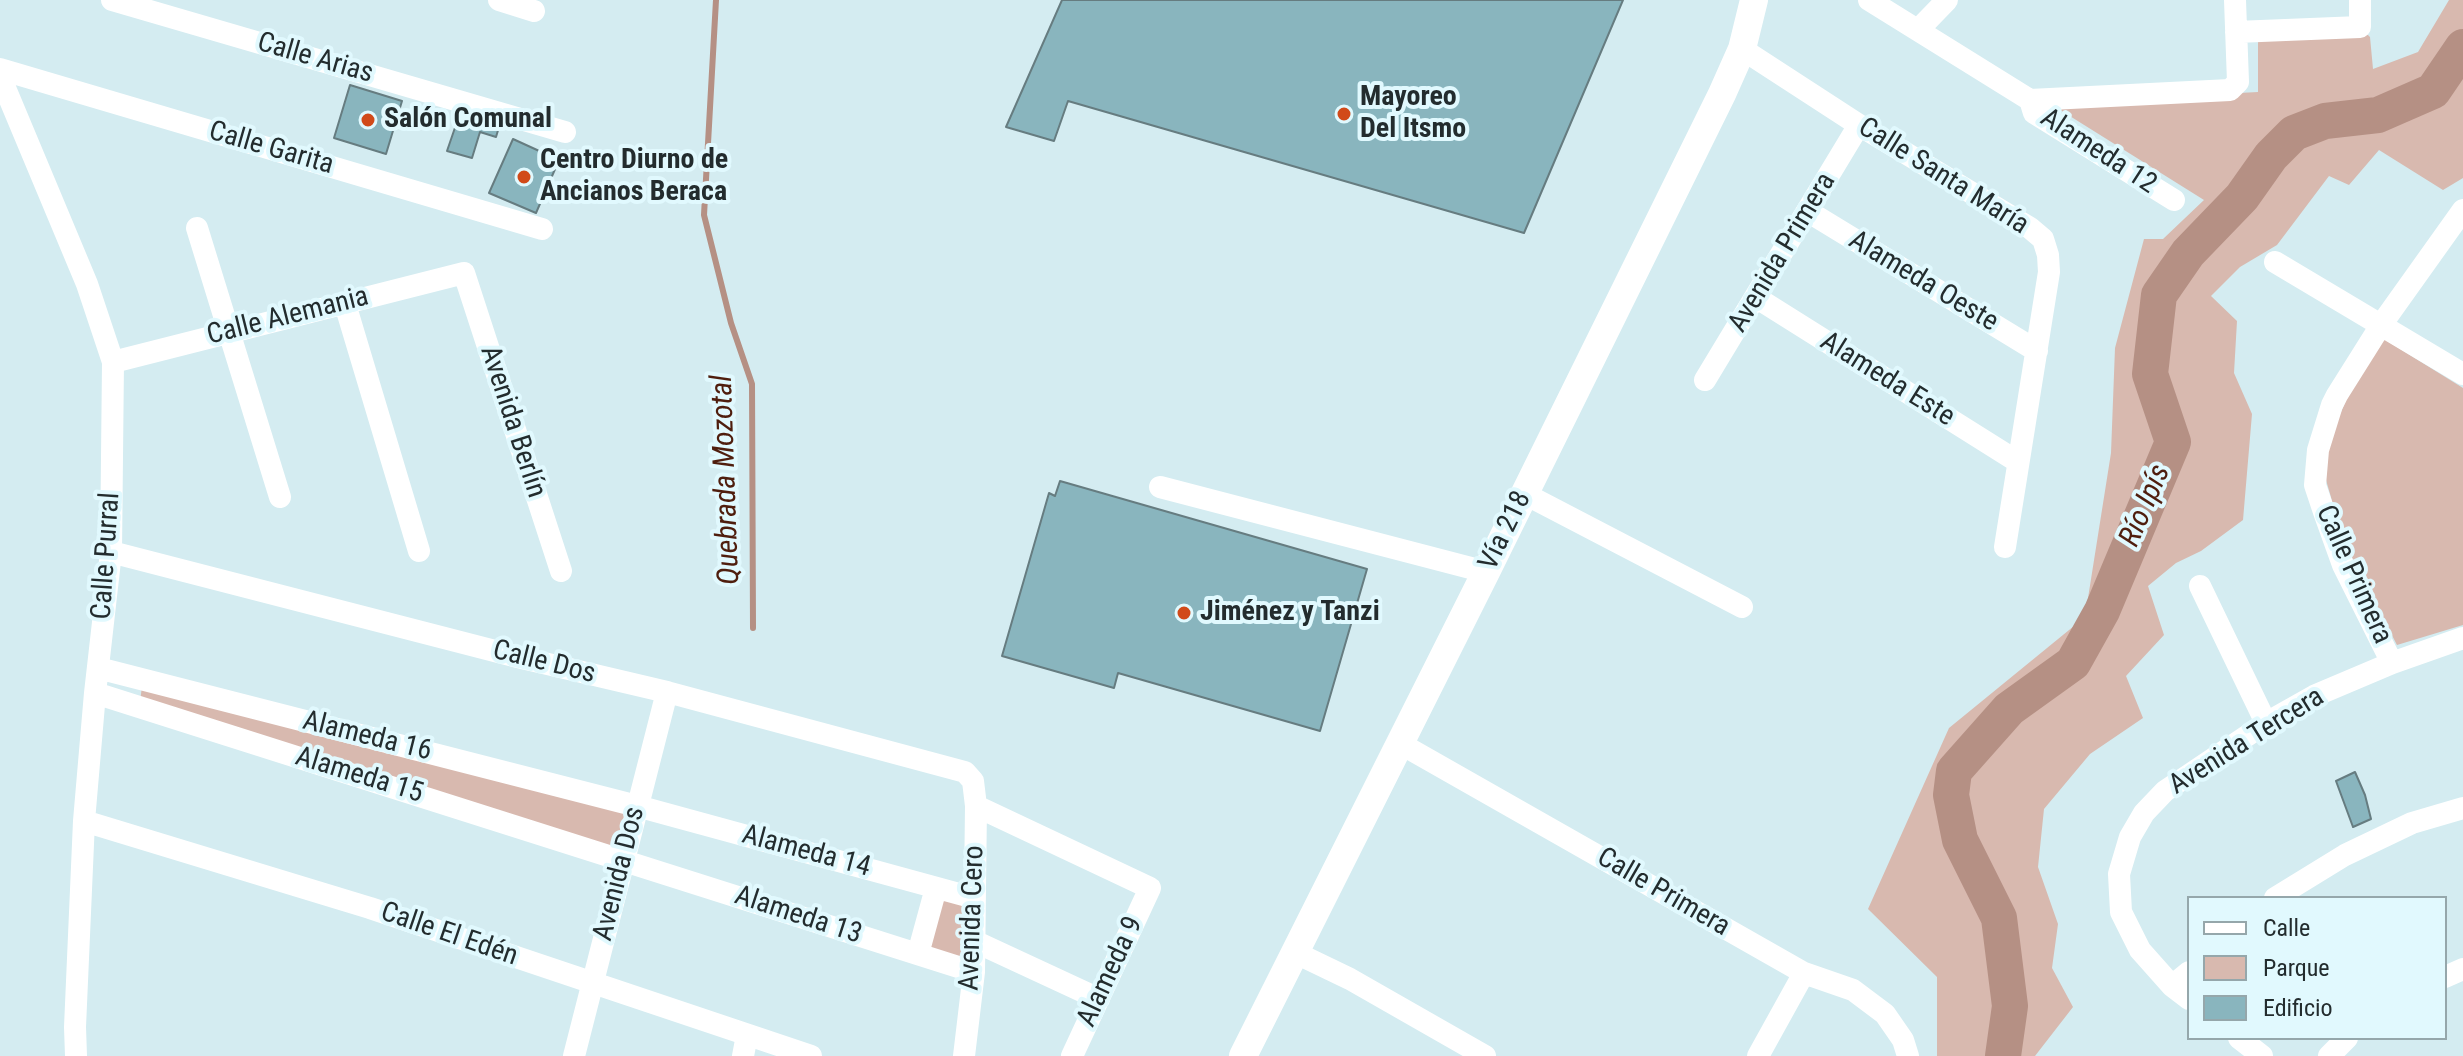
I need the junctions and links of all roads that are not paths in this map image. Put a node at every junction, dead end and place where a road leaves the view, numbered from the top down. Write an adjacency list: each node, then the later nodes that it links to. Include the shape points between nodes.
1 (112, 0): 16 (street, Calle Arias)
2 (499, 0): 8 (street)
3 (1754, 0): 11 (main road, Vía 218)
4 (1869, 0): 9 (street, Alameda 12)
5 (1947, 0): 9 (street)
6 (2235, 0): 10 (street)
7 (2360, 0): 10 (street, via 2360,27)
8 (534, 11)
9 (1918, 30): 14 (street, Alameda 12)
10 (2236, 32): 14 (street, via 2238,82 2230,90)
11 (1742, 49): 15 (street, Calle Santa María); 34 (main road, Vía 218)
12 (0, 69): 21 (street, Calle Garita)
13 (0, 76): 29 (street, Calle Purral, via 87,284)
14 (2030, 100): 17 (street, Alameda 12, via 2034,113)
15 (1859, 125): 19 (street, Avenida Primera); 28 (street, Calle Santa María, via 2043,239 2049,272)
16 (565, 132)
17 (2174, 200)
18 (2463, 210): 26 (street, Calle Primera)
19 (1809, 212): 24 (street, Avenida Primera); 28 (street, Alameda Oeste)
20 (197, 228): 27 (street)
21 (542, 229)
22 (2275, 262): 26 (street)
23 (464, 273): 25 (street, Calle Alemania); 39 (street, Avenida Berlín)
24 (1757, 298): 31 (street, Avenida Primera); 32 (street, Alameda Este)
25 (345, 304): 27 (street, Calle Alemania); 37 (street)
26 (2381, 325): 30 (street); 44 (street, Calle Primera, via 2337,395 2318,450 2315,485 2343,565)
27 (229, 332): 29 (street, Calle Alemania); 35 (street)
28 (2037, 351): 32 (street, Calle Santa María)
29 (113, 362): 38 (street, Calle Purral)
30 (2463, 374)
31 (1705, 380)
32 (2018, 462): 36 (street, Calle Santa María)
33 (1160, 487): 40 (street)
34 (1525, 494): 40 (main road, Vía 218); 42 (street)
35 (280, 497)
36 (2005, 547)
37 (419, 551)
38 (111, 552): 45 (street, Calle Purral); 46 (street, Calle Dos)
39 (561, 571)
40 (1486, 572): 49 (main road, Vía 218)
41 (2200, 586): 48 (street)
42 (1742, 607)
43 (2463, 638): 44 (street, Avenida Tercera)
44 (2392, 663): 48 (street, Avenida Tercera)
45 (98, 668): 47 (street, Calle Purral); 51 (street, Alameda 16)
46 (667, 692): 50 (street, Calle Dos, via 951,767); 51 (street, Avenida Dos)
47 (95, 693): 54 (street, Calle Purral); 55 (street, Alameda 15)
48 (2266, 723): 65 (street, Avenida Tercera, via 2165,791 2130,837 2119,874 2121,912 2140,950)
49 (1401, 744): 60 (main road, Vía 218); 63 (street, Calle Primera)
50 (973, 781): 52 (street, Avenida Cero)
51 (637, 806): 55 (street, Avenida Dos); 56 (street, Alameda 14)
52 (976, 806): 58 (street, Avenida Cero); 66 (street, Alameda 9, via 1150,888)
53 (2463, 808): 57 (street, via 2412,823 2345,855)
54 (84, 821): 64 (street, Calle El Edén, via 370,908); 70 (street, Calle Purral)
55 (623, 859): 61 (street, Alameda 13); 64 (street, Avenida Dos)
56 (936, 888): 58 (street, Alameda 14); 61 (street)
57 (2278, 896)
58 (974, 898): 59 (street, Avenida Cero)
59 (974, 941): 62 (street, Avenida Cero); 66 (street)
60 (1296, 953): 75 (main road, Vía 218); 76 (street)
61 (918, 954): 62 (street, Alameda 13)
62 (974, 972): 73 (street, Avenida Cero)
63 (1804, 973): 77 (street); 78 (street, Calle Primera, via 1853,990 1885,1014)
64 (592, 984): 69 (street, Calle El Edén); 71 (street, Avenida Dos)
65 (2183, 986)
66 (1099, 999): 74 (street, Alameda 9)
67 (2242, 1040): 79 (street)
68 (2345, 1040): 80 (street)
69 (745, 1046): 72 (street, Calle El Edén)
70 (76, 1056)
71 (574, 1056)
72 (811, 1056)
73 (964, 1056)
74 (1072, 1056)
75 (1243, 1056)
76 (1485, 1056)
77 (1758, 1056)
78 (1908, 1056)
79 (2262, 1056)
80 (2329, 1056)

